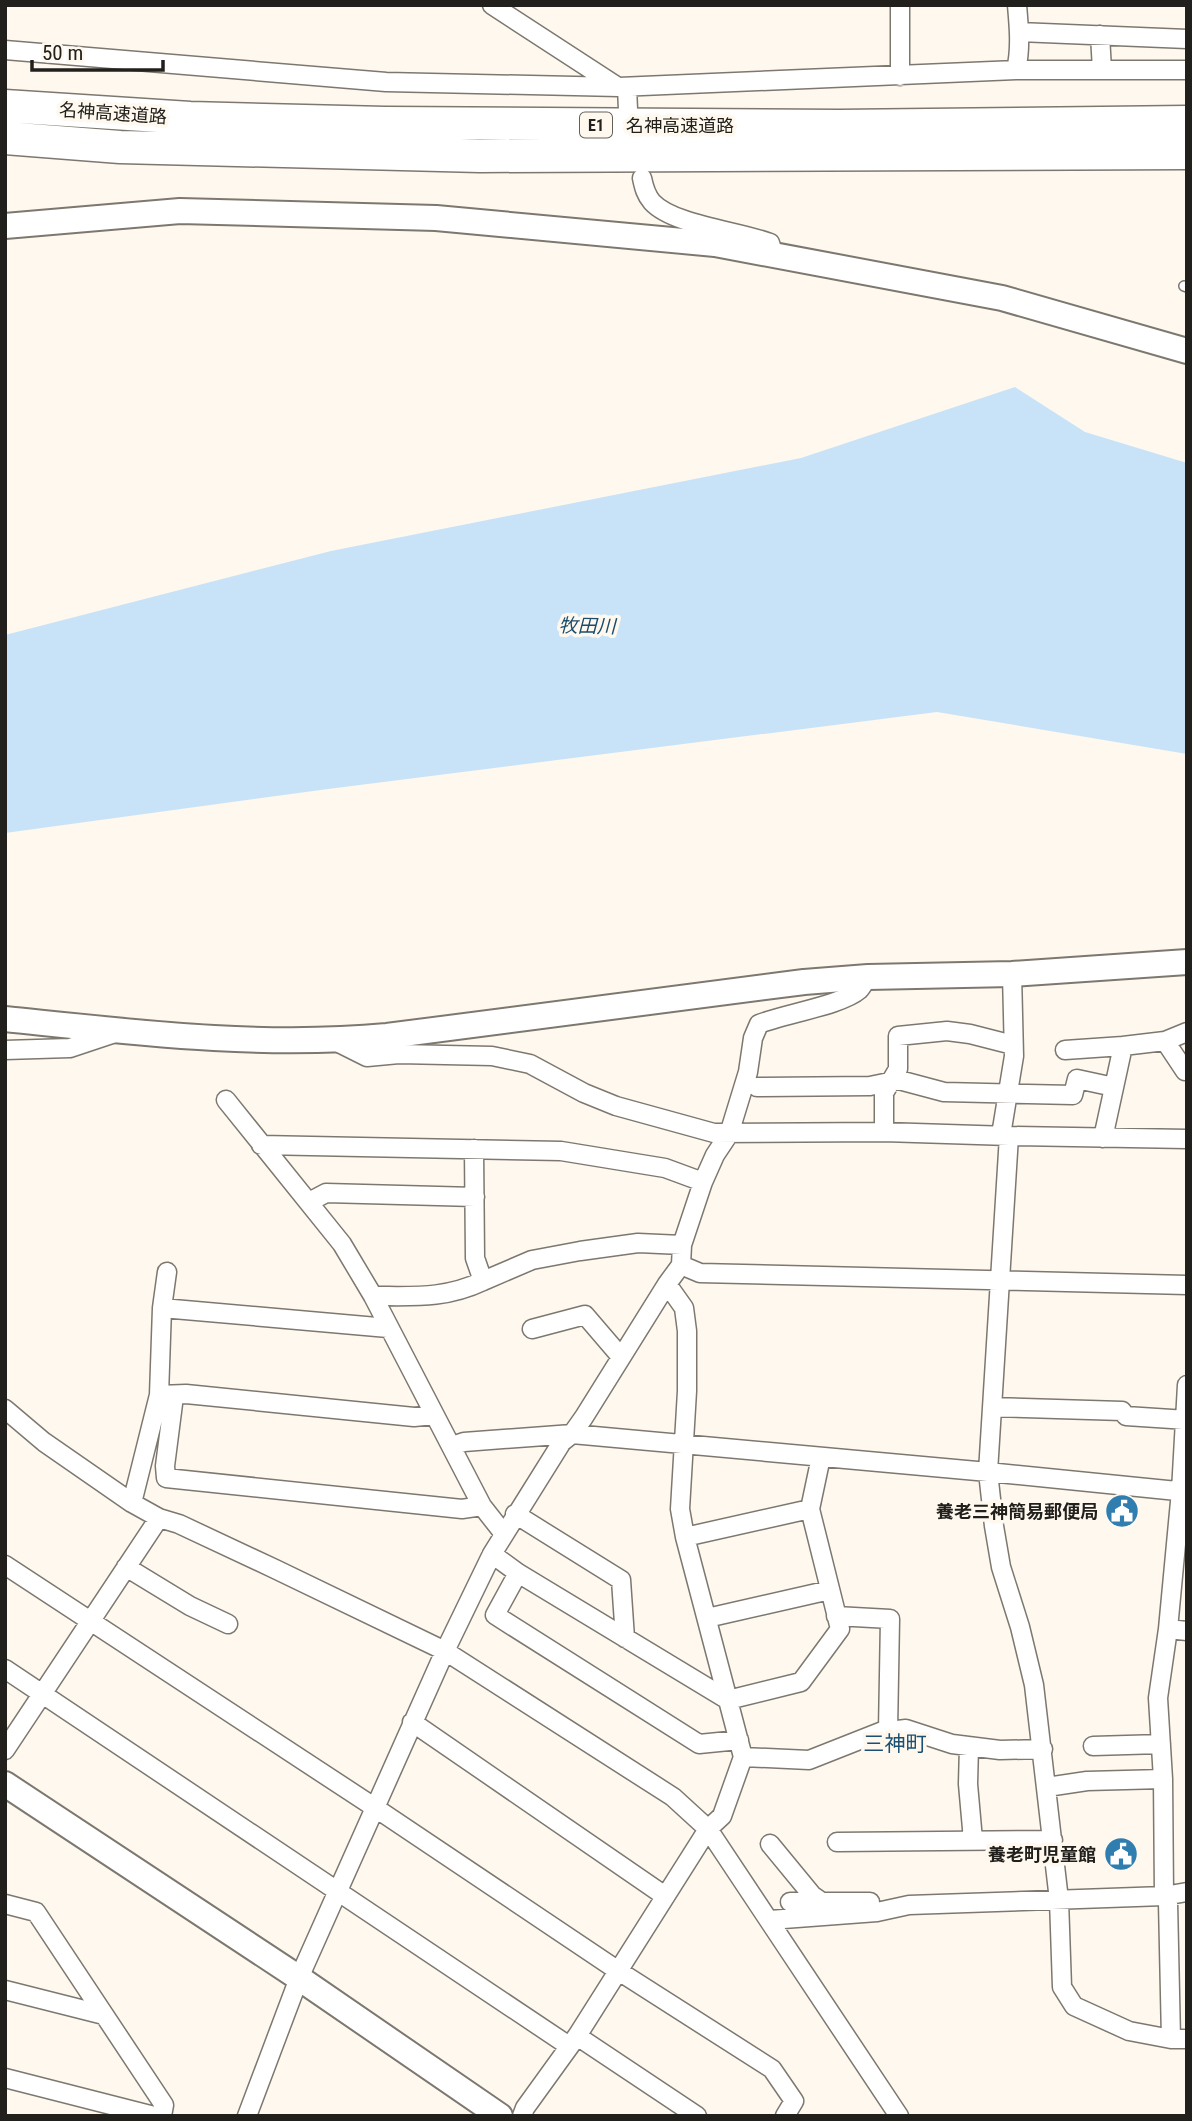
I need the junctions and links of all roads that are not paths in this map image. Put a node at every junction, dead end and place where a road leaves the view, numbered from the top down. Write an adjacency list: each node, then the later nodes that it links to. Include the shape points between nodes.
1 (492, 5): 12 (street)
2 (900, 5): 11 (street)
3 (1017, 5): 4 (street)
4 (1019, 32): 5 (street); 8 (street)
5 (1100, 35): 6 (street); 9 (street)
6 (1180, 38): 10 (street)
7 (5, 50): 12 (street, via 386,82)
8 (1016, 69): 9 (street); 11 (street)
9 (1102, 70): 10 (street)
10 (1182, 70)
11 (900, 76): 12 (street)
12 (623, 87): 15 (street)
13 (5, 93): 16 (highway)
14 (5, 106): 16 (highway, 名神高速道路 / E1)
15 (628, 110)
16 (190, 118): 17 (highway, 名神高速道路 / E1, via 825,126)
17 (1187, 122)
18 (5, 138): 19 (highway, 名神高速道路 / E1)
19 (120, 147): 20 (highway, 名神高速道路 / E1, via 480,156); 21 (highway)
20 (1187, 153)
21 (5, 155)
22 (642, 178): 24 (street, via 651,201 668,214 770,243)
23 (5, 226): 24 (street, via 180,211 422,217 715,244)
24 (774, 256): 25 (street, via 1002,298)
25 (1187, 351)
26 (1187, 962): 27 (street)
27 (1012, 974): 28 (street); 34 (street)
28 (868, 976): 32 (street); 45 (street, via 860,990 844,999 759,1024)
29 (5, 1019): 30 (street)
30 (119, 1031): 32 (street); 36 (street, via 70,1048)
31 (1187, 1032): 33 (street)
32 (335, 1041): 45 (street, via 367,1057 492,1056 530,1064 616,1106)
33 (1165, 1041): 35 (street); 38 (street)
34 (1013, 1045): 39 (street, via 947,1031 898,1036 898,1069); 42 (street)
35 (1123, 1046): 37 (street); 41 (street)
36 (5, 1050)
37 (1065, 1050)
38 (1187, 1071)
39 (890, 1082): 40 (street); 42 (street, via 899,1080 944,1092); 44 (street, via 884,1093)
40 (757, 1087)
41 (1114, 1087): 42 (street, via 1077,1079 1073,1095); 47 (street)
42 (1007, 1095): 46 (street)
43 (226, 1100): 49 (street)
44 (884, 1132): 45 (street); 46 (street)
45 (729, 1134): 51 (street)
46 (1005, 1135): 47 (street); 57 (street)
47 (1103, 1138): 48 (street)
48 (1187, 1139)
49 (261, 1145): 50 (street); 53 (street)
50 (474, 1149): 51 (street, via 561,1152 665,1168); 52 (street)
51 (703, 1182): 54 (street)
52 (475, 1197): 53 (street, via 326,1194); 58 (street, via 475,1258)
53 (309, 1202): 61 (street, via 342,1244)
54 (682, 1245): 55 (street); 58 (street, via 638,1243 580,1251 532,1260)
55 (681, 1265): 57 (street, via 700,1273); 59 (street)
56 (167, 1272): 62 (street)
57 (999, 1279): 60 (street); 68 (street)
58 (483, 1281): 61 (street, via 438,1296)
59 (667, 1284): 65 (street); 73 (street, via 684,1308 687,1331)
60 (1187, 1285)
61 (373, 1297): 63 (street)
62 (162, 1308): 63 (street); 67 (street)
63 (388, 1328): 70 (street)
64 (532, 1329): 65 (street, via 585,1315)
65 (621, 1357): 72 (street)
66 (1187, 1385): 71 (street)
67 (167, 1396): 70 (street, via 186,1394 414,1418); 78 (street); 79 (street, via 166,1478 462,1509)
68 (992, 1407): 71 (street, via 1122,1411 1126,1416); 76 (street)
69 (5, 1409): 78 (street)
70 (434, 1415): 74 (street)
71 (1186, 1420): 77 (street)
72 (572, 1434): 73 (street); 74 (street, via 464,1442); 81 (street, via 562,1442)
73 (684, 1444): 75 (street); 84 (street, via 680,1509)
74 (452, 1447): 79 (street)
75 (821, 1457): 76 (street); 80 (street)
76 (988, 1472): 77 (street); 107 (street, via 1001,1567 1034,1685)
77 (1184, 1492): 94 (street)
78 (132, 1503): 82 (street)
79 (482, 1506): 83 (street)
80 (810, 1508): 84 (street); 89 (street)
81 (515, 1514): 83 (street); 96 (street, via 621,1580)
82 (159, 1518): 87 (street); 97 (street)
83 (504, 1534): 85 (street)
84 (685, 1537): 91 (street)
85 (492, 1554): 88 (street); 97 (street)
86 (5, 1565): 92 (street)
87 (127, 1567): 92 (street); 93 (street)
88 (518, 1573): 96 (street); 106 (street, via 495,1615 699,1744)
89 (830, 1590): 90 (street); 91 (street)
90 (836, 1616): 100 (street, via 839,1629 801,1682); 102 (street, via 890,1619)
91 (708, 1618): 100 (street)
92 (91, 1620): 99 (street); 112 (street)
93 (228, 1624)
94 (1168, 1629): 95 (street); 103 (street, via 1158,1699)
95 (1187, 1631)
96 (625, 1638): 100 (street)
97 (445, 1651): 101 (street); 113 (street, via 673,1797)
98 (5, 1670): 99 (street)
99 (42, 1694): 108 (street); 118 (street)
100 (728, 1700): 106 (street)
101 (412, 1723): 112 (street); 120 (street)
102 (888, 1731): 104 (street, via 905,1729); 106 (street, via 809,1760)
103 (1161, 1744): 105 (street); 109 (street)
104 (969, 1746): 107 (street); 114 (street)
105 (1093, 1746)
106 (741, 1748): 113 (street, via 722,1815)
107 (1043, 1749): 111 (street)
108 (5, 1750)
109 (1163, 1779): 111 (street); 121 (street)
110 (5, 1784): 129 (street)
111 (1047, 1787): 115 (street)
112 (374, 1807): 118 (street); 128 (street)
113 (708, 1829): 120 (street); 127 (street)
114 (973, 1840): 115 (street); 116 (street)
115 (1053, 1840): 122 (street)
116 (837, 1842)
117 (771, 1844): 124 (street)
118 (338, 1891): 129 (street); 133 (street)
119 (1187, 1892): 121 (street)
120 (665, 1896): 128 (street)
121 (1164, 1896): 122 (street); 132 (street)
122 (1059, 1899): 126 (street); 132 (street, via 1062,1987 1074,2006 1129,2031)
123 (790, 1902): 124 (street)
124 (822, 1902): 126 (street, via 881,1902)
125 (5, 1904): 131 (street, via 36,1912)
126 (891, 1909): 127 (street)
127 (769, 1920): 135 (street)
128 (617, 1970): 133 (street); 142 (street, via 772,2068 794,2101)
129 (299, 1978): 138 (street); 139 (street)
130 (5, 1990): 131 (street)
131 (104, 2015): 137 (street, via 164,2105)
132 (1179, 2039)
133 (573, 2041): 140 (street); 141 (street)
134 (5, 2078): 136 (street)
135 (895, 2114)
136 (154, 2116)
137 (162, 2116)
138 (247, 2116)
139 (500, 2116)
140 (522, 2116)
141 (697, 2116)
142 (785, 2116)

